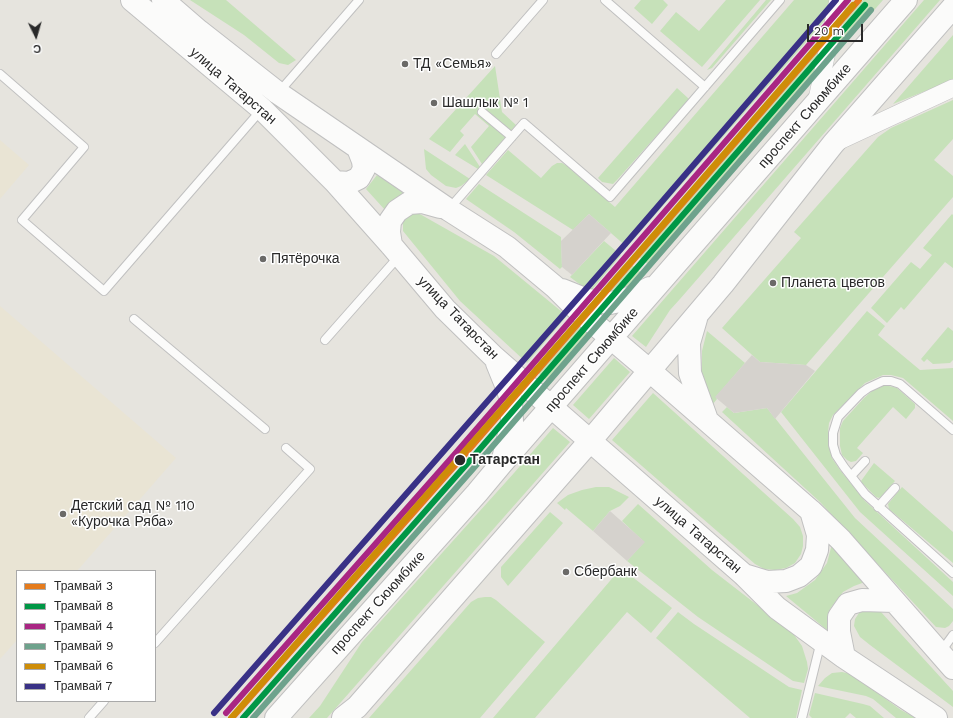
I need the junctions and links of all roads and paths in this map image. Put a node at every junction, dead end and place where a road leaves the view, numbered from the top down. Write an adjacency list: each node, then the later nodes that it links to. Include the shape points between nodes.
1 (132, 0): 16 (street, улица Татарстан)
2 (163, 0): 14 (street, улица Татарстан)
3 (359, 0): 14 (lane)
4 (543, 0): 10 (lane)
5 (605, 0): 12 (lane)
6 (780, 0): 12 (lane)
7 (838, 0): 15 (street)
8 (906, 0): 15 (street, проспект Сююмбике)
9 (953, 7): 19 (street)
10 (496, 54)
11 (0, 74): 16 (lane, via 84,147 22,220 104,291)
12 (705, 87): 18 (lane, via 610,197 524,123)
13 (953, 88): 19 (street)
14 (278, 93): 20 (street, улица Татарстан)
15 (816, 104): 24 (street, проспект Сююмбике)
16 (262, 109): 21 (street, улица Татарстан)
17 (482, 112): 18 (lane)
18 (512, 137): 22 (lane)
19 (833, 144): 26 (street)
20 (358, 148): 21 (street, via 364,169 359,178 349,183); 22 (street, улица Татарстан)
21 (335, 182): 23 (street, улица Татарстан)
22 (449, 210): 23 (street, via 422,202 409,203 397,211 390,221 389,232); 25 (street, улица Татарстан, via 507,247)
23 (395, 250): 29 (lane); 30 (street, улица Татарстан, via 445,309)
24 (660, 282): 25 (street, via 625,300 610,303 587,300); 28 (street, проспект Сююмбике)
25 (555, 287): 28 (street, улица Татарстан)
26 (697, 314): 31 (street); 33 (street, via 689,343 690,372)
27 (134, 318): 34 (lane)
28 (611, 338): 31 (street, улица Татарстан); 32 (street, проспект Сююмбике)
29 (325, 340)
30 (494, 357): 32 (street, улица Татарстан); 39 (street, via 511,400 512,422)
31 (650, 371): 33 (street, улица Татарстан); 36 (street)
32 (551, 407): 36 (street, улица Татарстан); 39 (street, проспект Сююмбике)
33 (707, 420): 43 (street, улица Татарстан)
34 (265, 429)
35 (953, 430): 40 (lane, via 900,384 891,381 878,383 861,393 838,417 835,425 833,445 836,455)
36 (590, 442): 45 (street, улица Татарстан); 55 (street, via 357,707)
37 (286, 448): 49 (lane, via 310,468)
38 (864, 461): 40 (lane)
39 (502, 463): 53 (street, проспект Сююмбике)
40 (851, 476): 42 (lane)
41 (895, 488): 42 (lane)
42 (878, 507): 44 (lane)
43 (811, 511): 45 (street, via 818,535 817,550 810,566 799,576 786,581 767,582); 46 (street, улица Татарстан, via 841,540)
44 (953, 573)
45 (744, 575): 48 (street, улица Татарстан, via 777,608)
46 (894, 601): 50 (street, via 862,600 848,604 839,617); 51 (street, улица Татарстан)
47 (953, 635): 51 (lane)
48 (821, 641): 50 (street, улица Татарстан); 56 (lane)
49 (156, 642)
50 (844, 657): 57 (street, улица Татарстан)
51 (946, 661)
52 (103, 702): 54 (lane)
53 (275, 717)
54 (89, 718)
55 (343, 718)
56 (802, 718)
57 (936, 718)

